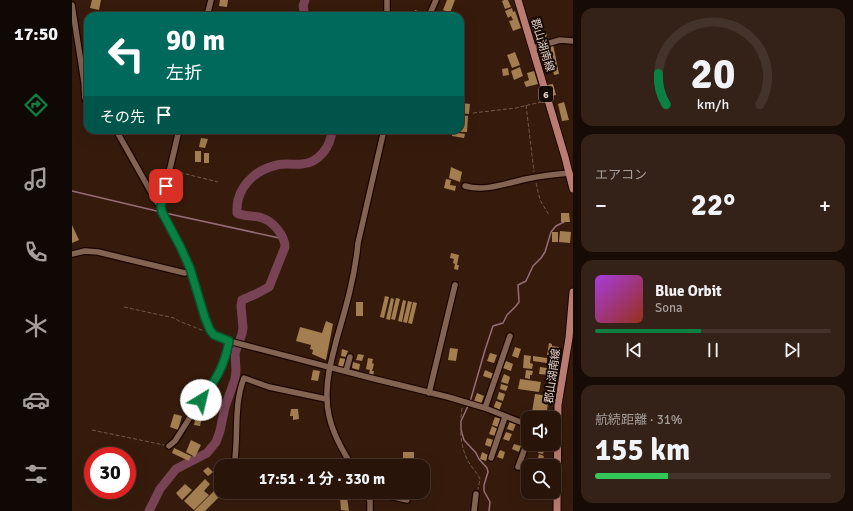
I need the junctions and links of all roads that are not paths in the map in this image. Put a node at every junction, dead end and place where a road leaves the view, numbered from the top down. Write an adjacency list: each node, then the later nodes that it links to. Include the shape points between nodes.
1 (211, 0): 6 (street)
2 (387, 0): 7 (street)
3 (436, 0): 8 (street)
4 (518, 0): 10 (main road, 郡山湖南線 / 6)
5 (72, 5): 12 (street)
6 (208, 12)
7 (387, 12)
8 (431, 12)
9 (573, 41): 10 (street, via 560,40)
10 (533, 48): 17 (main road, 郡山湖南線 / 6)
11 (84, 82): 13 (street)
12 (84, 82)
13 (84, 93)
14 (118, 134): 20 (street)
15 (179, 134): 20 (street)
16 (383, 134): 28 (street, via 349,292)
17 (570, 173): 18 (street, via 488,187); 19 (main road, 郡山湖南線 / 6)
18 (465, 186)
19 (573, 189)
20 (161, 207): 22 (street)
21 (72, 254): 22 (street, via 91,251 185,273)
22 (191, 271): 26 (street, via 212,333)
23 (455, 285): 30 (street)
24 (573, 292): 33 (main road, 郡山湖南線)
25 (510, 336): 32 (street)
26 (229, 341): 28 (street); 36 (street, via 227,355 217,379)
27 (350, 357): 29 (street)
28 (330, 366): 29 (street); 31 (street)
29 (346, 371): 30 (street)
30 (429, 393): 32 (street)
31 (326, 399): 40 (street, via 269,387 244,378 238,406); 41 (street, via 332,427)
32 (486, 408): 34 (street)
33 (558, 411)
34 (505, 416): 35 (street); 39 (street)
35 (521, 422)
36 (169, 446)
37 (524, 451): 42 (street)
38 (556, 451): 49 (main road, 郡山湖南線)
39 (490, 458)
40 (235, 459)
41 (348, 459)
42 (518, 467)
43 (476, 494): 48 (street)
44 (369, 499): 47 (street)
45 (403, 499): 46 (street)
46 (407, 500)
47 (370, 511)
48 (474, 511)
49 (557, 511)

